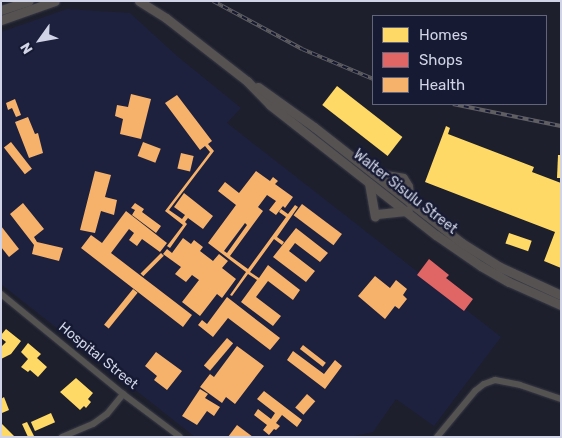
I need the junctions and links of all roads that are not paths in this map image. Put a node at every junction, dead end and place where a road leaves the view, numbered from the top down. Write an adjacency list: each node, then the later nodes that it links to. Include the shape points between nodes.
1 (29, 1): 4 (main road)
2 (55, 1): 5 (main road)
3 (139, 1): 6 (main road, Walter Sisulu Street)
4 (1, 10)
5 (1, 20)
6 (247, 81): 7 (main road, Walter Sisulu Street, via 290,109); 8 (main road, Walter Sisulu Street, via 270,104)
7 (371, 173): 9 (main road, Walter Sisulu Street); 9 (main road, via 403,178 408,186)
8 (369, 183): 9 (main road, Walter Sisulu Street); 9 (main road, via 376,215)
9 (409, 207): 11 (main road, Walter Sisulu Street, via 500,267); 12 (main road, Walter Sisulu Street, via 481,266)
10 (1, 294): 13 (street, Hospital Street)
11 (561, 295)
12 (561, 305)
13 (123, 394): 15 (street, via 108,414); 16 (street, Hospital Street)
14 (561, 399): 17 (street, via 494,380 475,391)
15 (62, 437)
16 (180, 437)
17 (437, 437)

